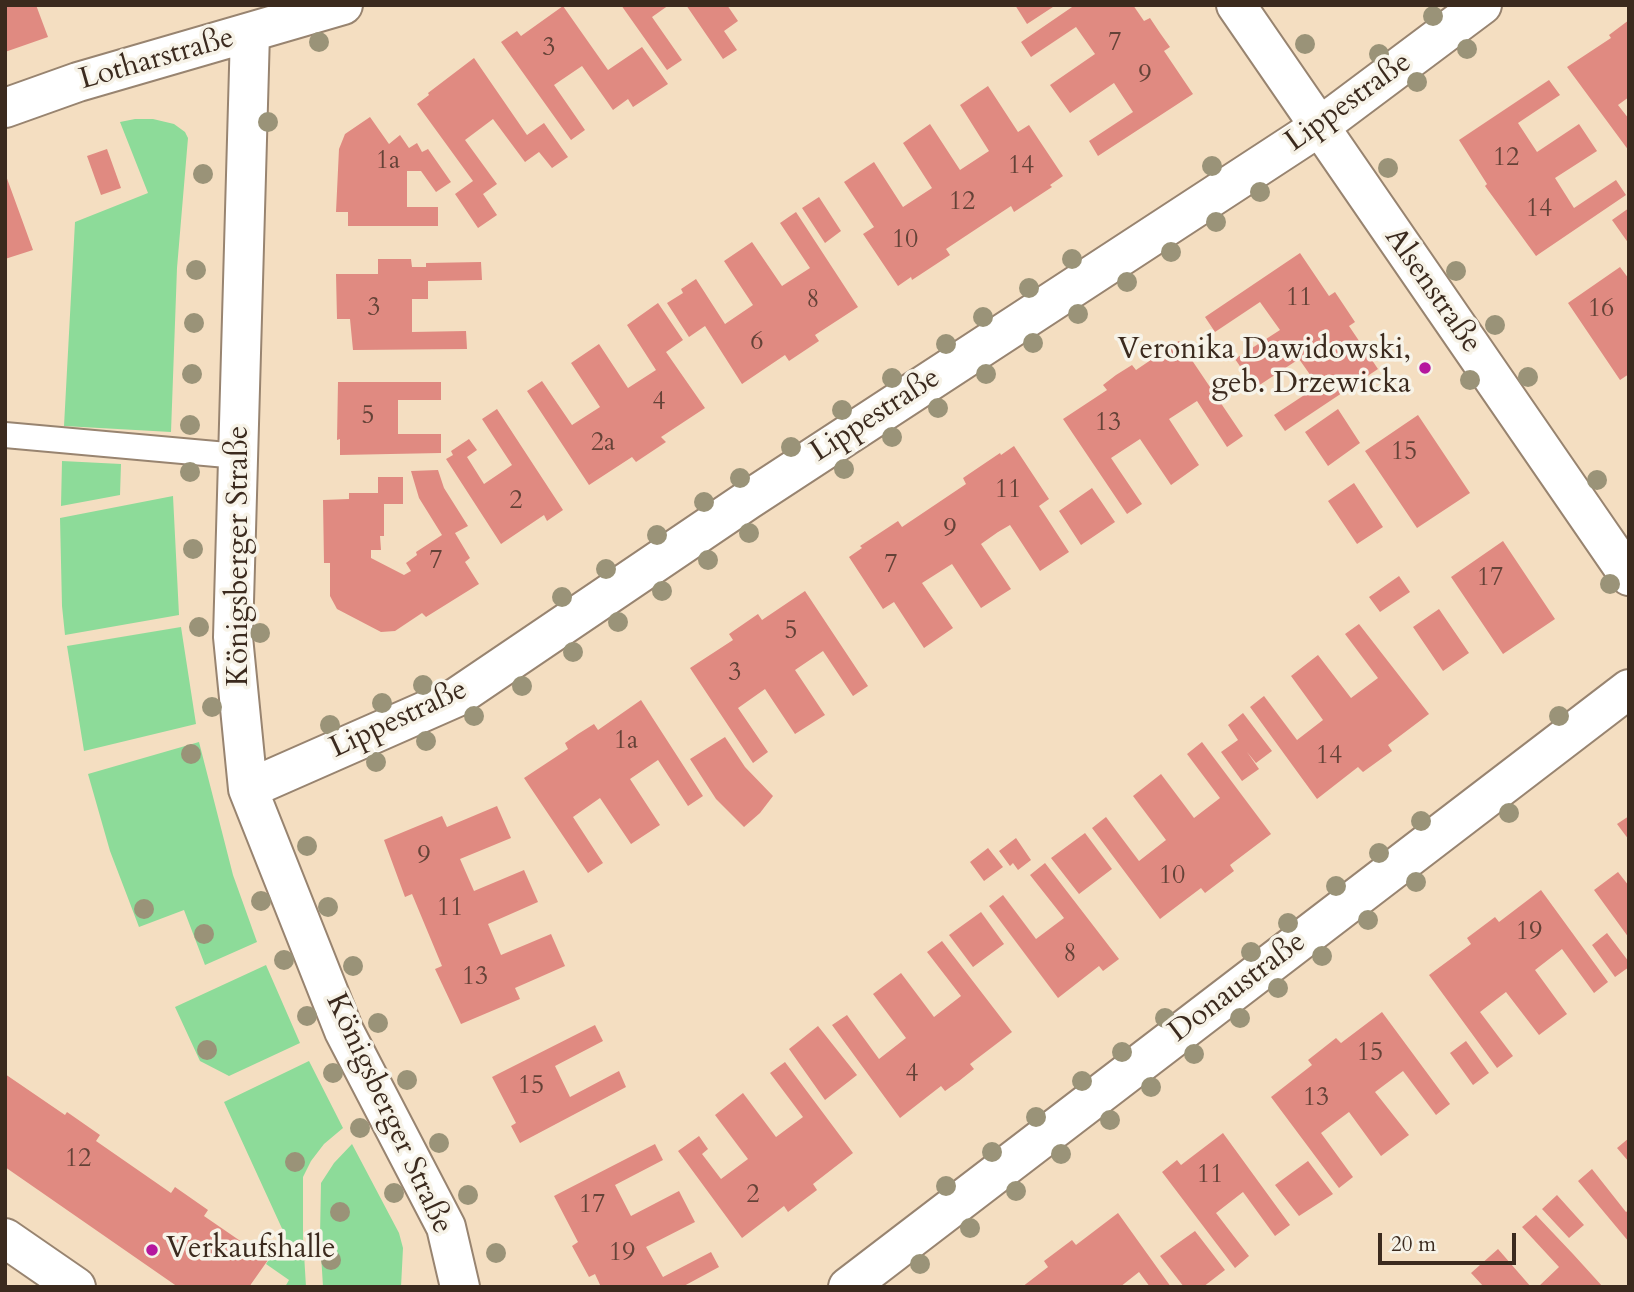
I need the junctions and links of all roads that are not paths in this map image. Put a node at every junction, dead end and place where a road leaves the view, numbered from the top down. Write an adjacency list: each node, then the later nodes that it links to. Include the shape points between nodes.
1 (1236, 5): 6 (street, Alsenstraße)
2 (1482, 5): 6 (street, Lippestraße)
3 (327, 10): 4 (street, Lotharstraße)
4 (250, 33): 5 (street, Lotharstraße); 8 (street, Königsberger Straße)
5 (5, 108)
6 (1319, 127): 9 (street, Alsenstraße); 11 (street, Lippestraße, via 457,696)
7 (5, 435): 8 (lane)
8 (238, 456): 11 (street, Königsberger Straße, via 233,637)
9 (1629, 576)
10 (1629, 689): 15 (street, Donaustraße)
11 (248, 789): 14 (street, Königsberger Straße, via 344,1031 446,1227)
12 (5, 1238): 13 (street)
13 (75, 1287)
14 (460, 1287)
15 (848, 1287)

